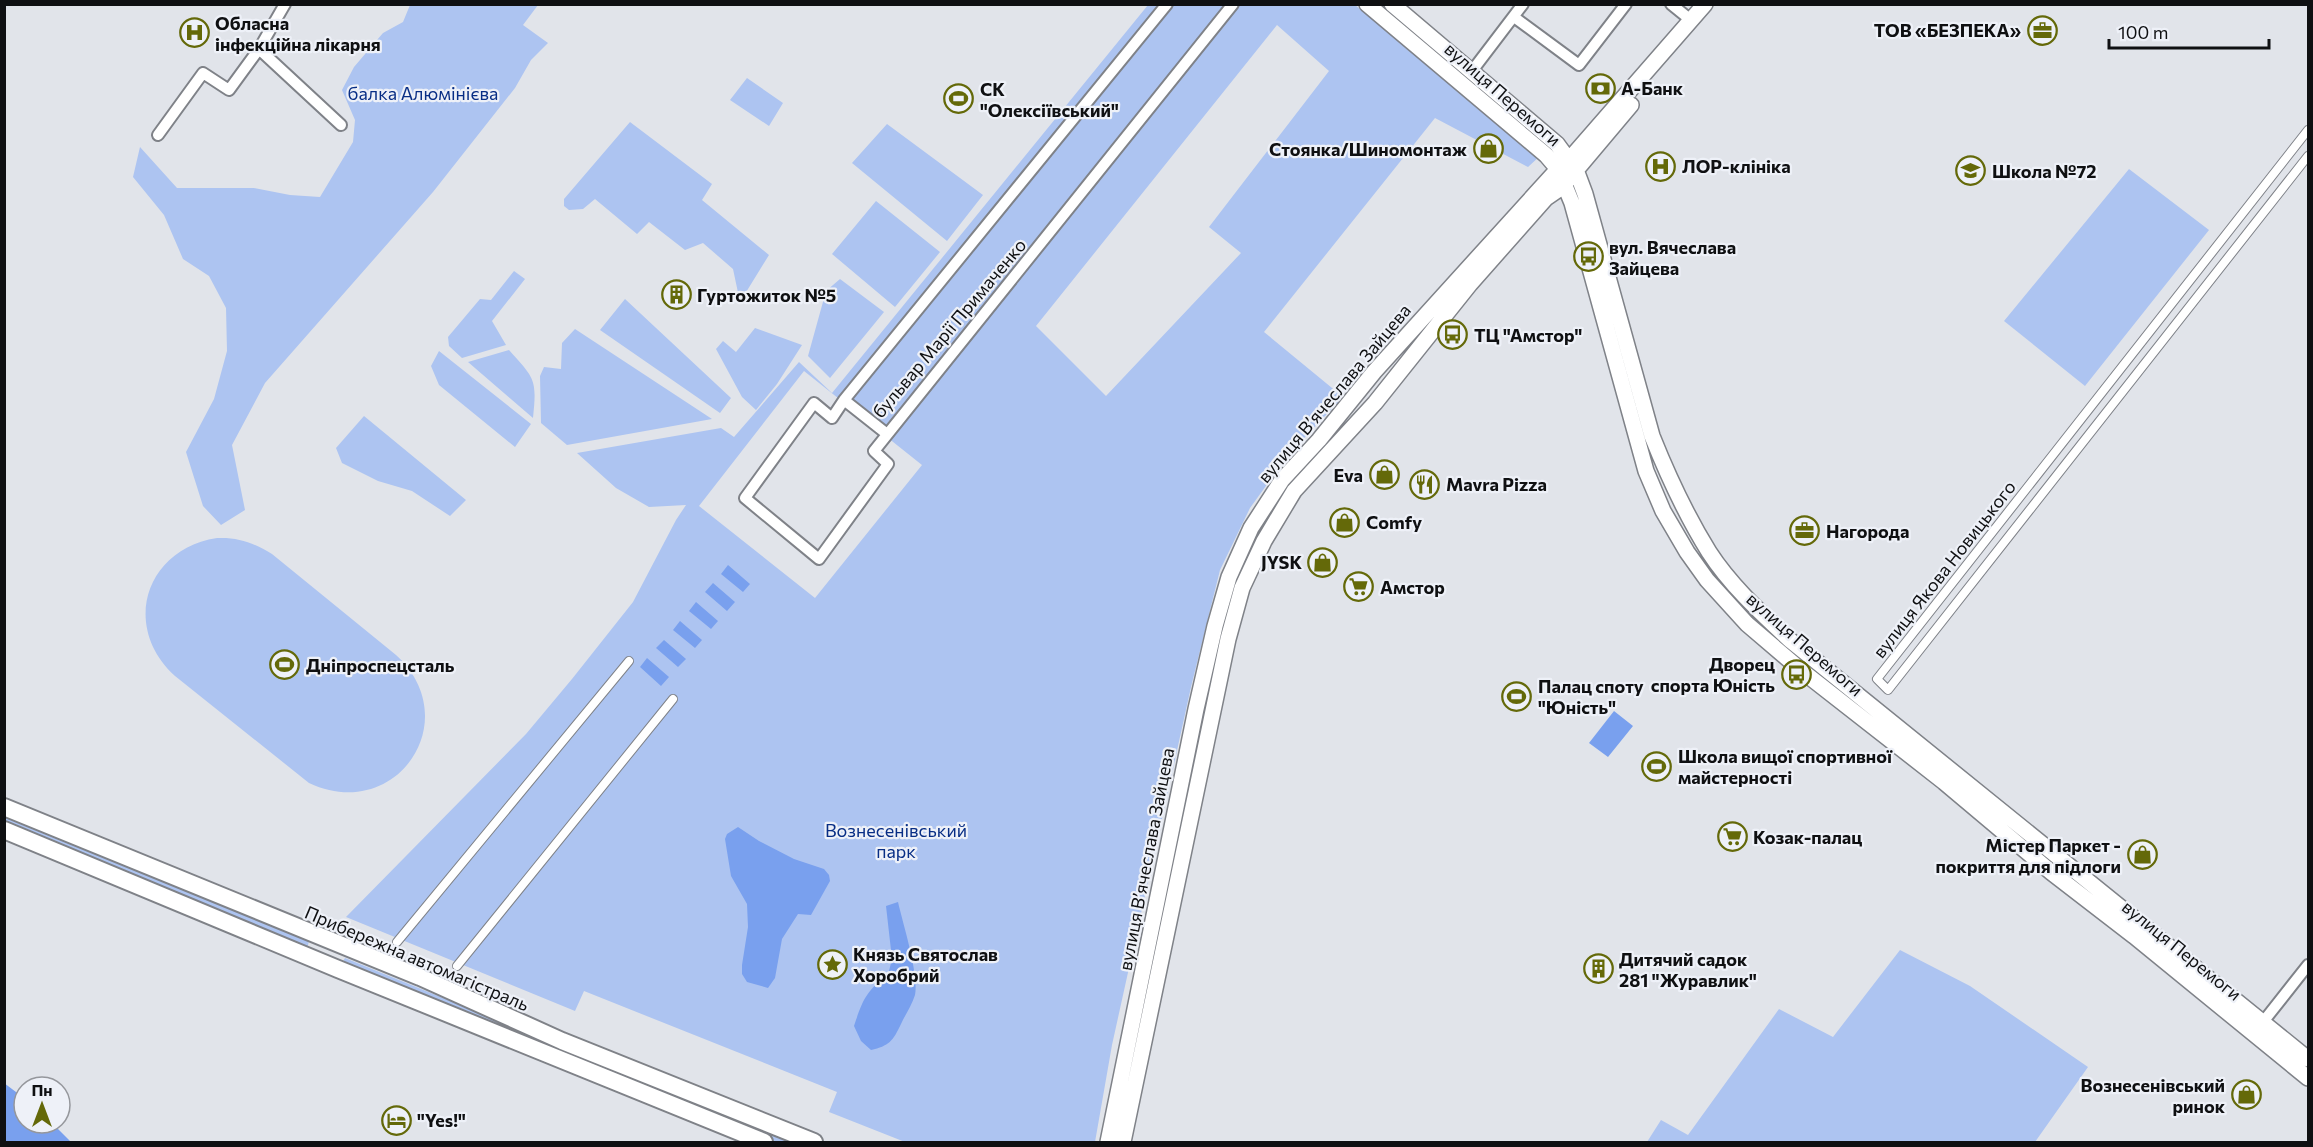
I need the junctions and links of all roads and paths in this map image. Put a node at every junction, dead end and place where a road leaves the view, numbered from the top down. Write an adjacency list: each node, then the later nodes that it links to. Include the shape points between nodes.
1 (285, 4): 13 (street)
2 (1167, 4): 20 (street, бульвар Марії Примаченко)
3 (1233, 4): 21 (street, бульвар Марії Примаченко)
4 (1367, 4): 19 (main road, вулиця Перемоги)
5 (1392, 4): 14 (main road, вулиця Перемоги)
6 (1523, 4): 11 (street)
7 (1626, 4): 11 (street, via 1579,65)
8 (1671, 4): 12 (street)
9 (1706, 4): 12 (main road, вулиця Вʼячеслава Зайцева)
10 (1713, 4): 19 (main road, вулиця Вʼячеслава Зайцева)
11 (1514, 16): 14 (street)
12 (1692, 21): 19 (main road, вулиця Вʼячеслава Зайцева)
13 (259, 49): 15 (street); 17 (street, via 229,90 204,73)
14 (1472, 70): 19 (main road, вулиця Перемоги, via 1557,144)
15 (342, 125)
16 (2308, 130): 18 (street, вулиця Якова Новицького, via 1877,679 1888,690)
17 (158, 135)
18 (2308, 156)
19 (1567, 170): 22 (main road, вулиця Перемоги, via 1586,194 1652,436 1679,499); 23 (main road, вулиця Перемоги, via 1646,471 1663,512); 42 (main road, вулиця Вʼячеслава Зайцева, via 1374,372 1282,480 1251,528 1229,577 1215,626); 43 (main road, вулиця Вʼячеслава Зайцева, via 1375,403 1294,491 1242,588)
20 (844, 400): 21 (street, бульвар Марії Примаченко); 21 (street, via 832,418 814,403 745,498 819,559 888,464 874,451)
21 (887, 434)
22 (1704, 543): 23 (main road, via 1699,554); 24 (main road, вулиця Перемоги)
23 (1687, 552): 25 (main road, вулиця Перемоги)
24 (1724, 571): 25 (main road, via 1711,572); 37 (main road, вулиця Перемоги, via 1757,610 1791,641)
25 (1707, 580): 39 (main road, вулиця Перемоги, via 1747,624 1802,671)
26 (629, 661): 31 (street)
27 (673, 699): 34 (street)
28 (4, 807): 30 (main road, Прибережна автомагістраль)
29 (4, 830): 33 (main road)
30 (318, 936): 32 (main road, Прибережна автомагістраль); 33 (main road, via 326,948)
31 (396, 942)
32 (349, 950): 36 (main road, via 340,952 336,958); 41 (main road, Прибережна автомагістраль)
33 (316, 960): 36 (main road)
34 (457, 966)
35 (2308, 966): 37 (street)
36 (338, 969): 40 (main road)
37 (2263, 1022): 38 (main road, вулиця Перемоги)
38 (2308, 1059)
39 (2308, 1078)
40 (764, 1143)
41 (814, 1143)
42 (1108, 1143)
43 (1123, 1143)

